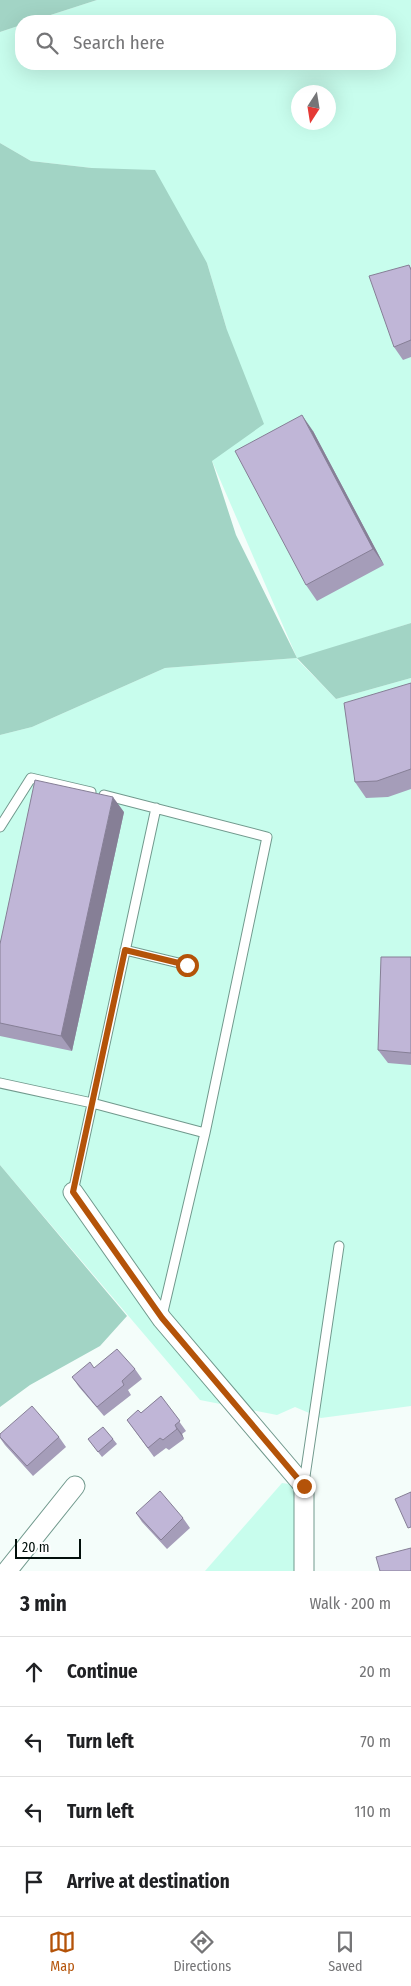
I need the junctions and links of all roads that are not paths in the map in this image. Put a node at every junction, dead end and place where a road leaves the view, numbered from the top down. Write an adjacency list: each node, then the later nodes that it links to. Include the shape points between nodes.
1 (156, 808): 2 (lane, via 31,778); 3 (lane); 7 (lane, via 268,837)
2 (0, 827)
3 (125, 950): 4 (lane); 6 (lane)
4 (187, 965)
5 (0, 1083): 6 (lane)
6 (92, 1103): 7 (lane); 8 (lane)
7 (205, 1133): 10 (lane)
8 (73, 1192): 10 (street)
9 (339, 1246): 12 (lane)
10 (162, 1318): 12 (street)
11 (75, 1486): 13 (street)
12 (304, 1486): 14 (street)
13 (7, 1571)
14 (304, 1571)

